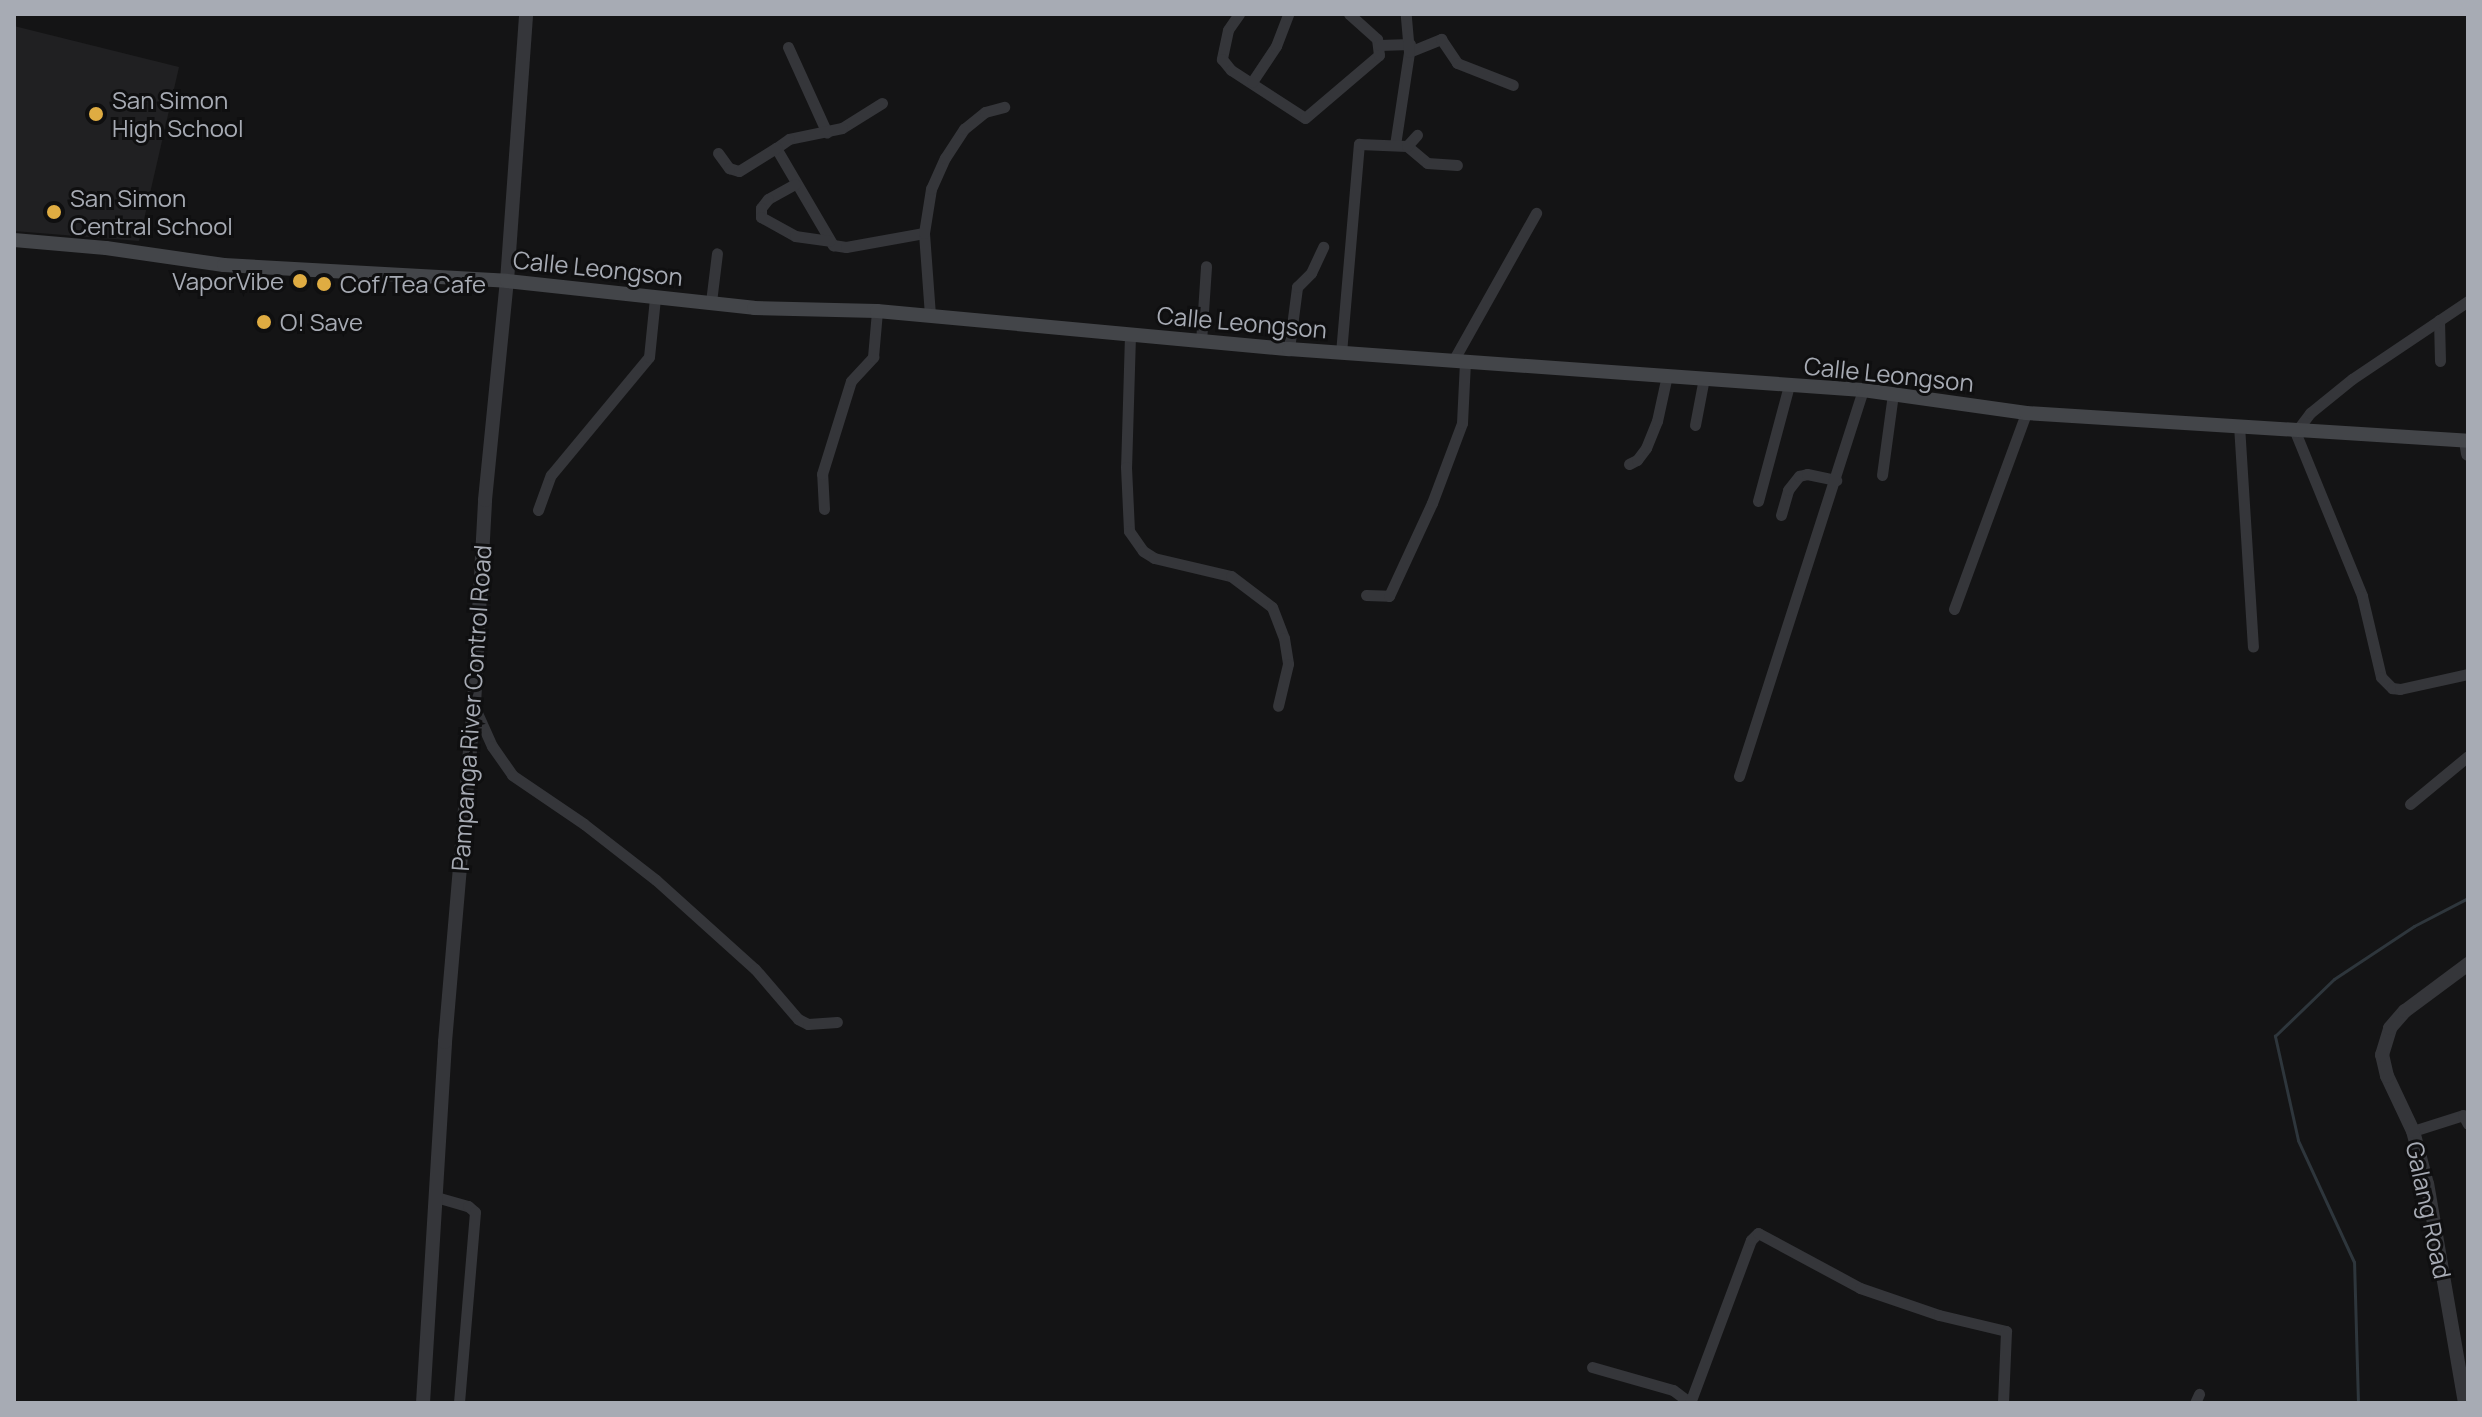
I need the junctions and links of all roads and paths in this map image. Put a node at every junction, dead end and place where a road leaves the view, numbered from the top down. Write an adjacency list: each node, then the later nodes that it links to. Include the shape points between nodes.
1 (526, 14): 27 (street, Pampanga River Control Road)
2 (1239, 14): 9 (street, via 1228,30 1222,59)
3 (1288, 14): 9 (street, via 1276,46)
4 (1349, 14): 6 (street)
5 (1406, 14): 8 (street)
6 (1379, 45): 8 (street); 9 (street, via 1377,58 1305,118)
7 (788, 47): 13 (street)
8 (1409, 48): 10 (street, via 1441,39 1457,63); 15 (street)
9 (1252, 82)
10 (1513, 85)
11 (882, 103): 13 (street)
12 (1004, 107): 21 (street, via 972,121 952,145 931,189)
13 (827, 133): 16 (street, via 789,139)
14 (1417, 135): 15 (street)
15 (1401, 146): 18 (street, via 1427,163); 37 (street, via 1359,144)
16 (776, 148): 17 (street, via 739,171 729,168); 19 (street)
17 (718, 153)
18 (1457, 165)
19 (795, 184): 23 (street); 23 (street, via 764,202 761,217 795,236)
20 (1536, 213): 39 (street)
21 (924, 233): 23 (street, via 846,247); 32 (street)
22 (14, 240): 27 (main road, Calle Leongson, via 224,265)
23 (830, 241)
24 (1323, 247): 36 (street, via 1311,273 1297,287)
25 (717, 253): 30 (street)
26 (1206, 266): 35 (street)
27 (507, 281): 28 (main road, Calle Leongson); 61 (street, Pampanga River Control Road, via 485,500)
28 (655, 298): 30 (main road, Calle Leongson); 55 (street, via 649,357 551,475)
29 (2468, 301): 33 (street)
30 (711, 302): 31 (main road, Calle Leongson)
31 (877, 311): 32 (main road, Calle Leongson); 54 (street, via 873,357 851,381 822,474)
32 (930, 315): 34 (main road, Calle Leongson)
33 (2439, 320): 38 (street); 48 (street, via 2352,379)
34 (1130, 335): 35 (main road, Calle Leongson); 62 (street, via 1129,531 1154,558 1231,576 1272,607 1288,664)
35 (1201, 342): 36 (main road, Calle Leongson)
36 (1289, 349): 37 (main road, Calle Leongson)
37 (1341, 353): 39 (main road, Calle Leongson)
38 (2440, 361)
39 (1459, 362): 40 (main road, Calle Leongson); 57 (street, via 1462,423 1438,488 1389,596)
40 (1667, 375): 41 (main road, Calle Leongson); 50 (street, via 1652,434 1642,455)
41 (1704, 378): 42 (main road, Calle Leongson); 46 (street)
42 (1789, 385): 43 (main road, Calle Leongson); 53 (street)
43 (1863, 390): 44 (main road, Calle Leongson); 52 (street)
44 (1893, 394): 45 (main road, Calle Leongson); 51 (street)
45 (2026, 413): 47 (main road, Calle Leongson); 58 (street)
46 (1695, 425)
47 (2239, 425): 48 (main road, Calle Leongson); 59 (street)
48 (2296, 429): 49 (main road, Calle Leongson); 60 (street, via 2362,596 2386,684 2400,689)
49 (2467, 446)
50 (1629, 464)
51 (1882, 475)
52 (1836, 480): 56 (street, via 1799,476 1788,490); 64 (street)
53 (1758, 501)
54 (824, 509)
55 (538, 510)
56 (1781, 515)
57 (1366, 595)
58 (1954, 609)
59 (2253, 647)
60 (2468, 674)
61 (474, 705): 67 (street, via 512,775 656,880 755,969 798,1019 808,1024); 70 (street, Pampanga River Control Road)
62 (1278, 706)
63 (2468, 756): 65 (street)
64 (1739, 776)
65 (2410, 804)
66 (2468, 964): 69 (street, Galang Road, via 2418,998 2390,1028 2384,1043 2387,1076)
67 (837, 1022)
68 (2468, 1124): 69 (street, via 2463,1115)
69 (2413, 1131): 76 (street, Galang Road)
70 (436, 1197): 72 (street, Pampanga River Control Road); 73 (street, via 475,1212)
71 (1592, 1367): 74 (street, via 1673,1390)
72 (423, 1403)
73 (459, 1403)
74 (1690, 1403): 75 (street, via 1758,1233 1860,1288 2006,1331)
75 (2003, 1403)
76 (2465, 1403)

